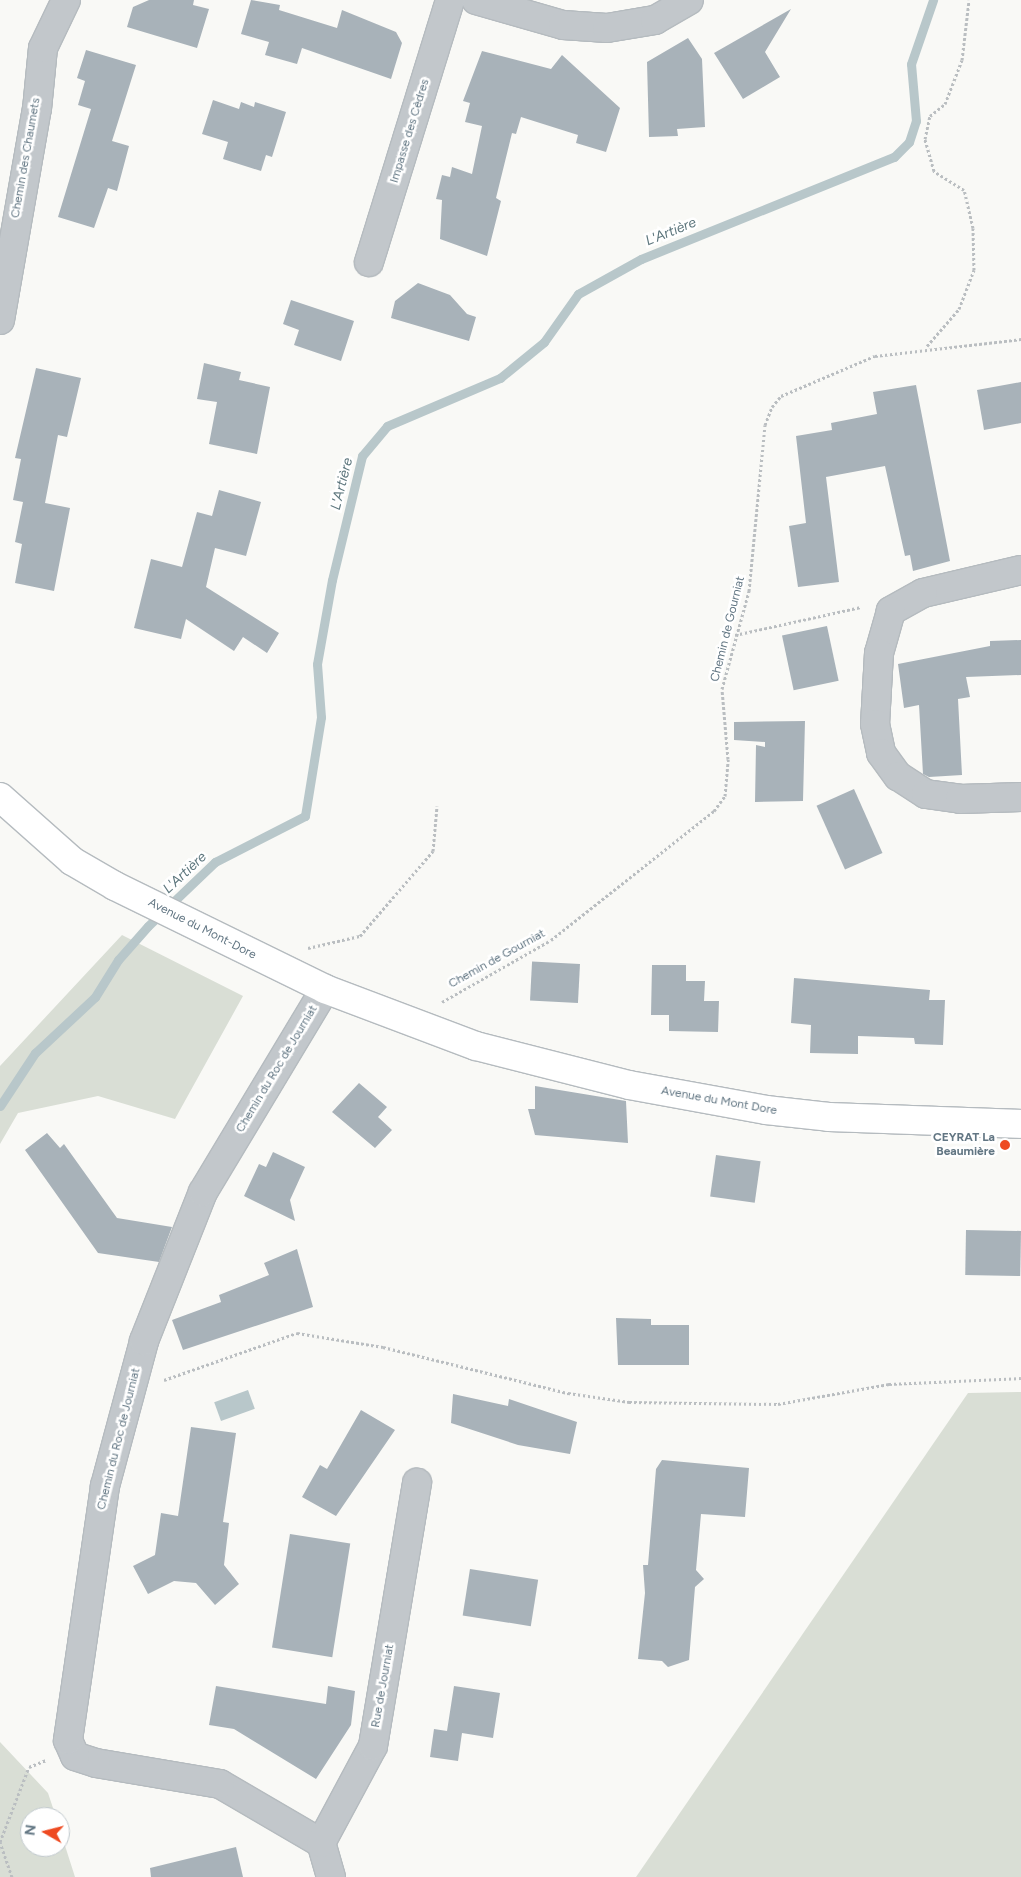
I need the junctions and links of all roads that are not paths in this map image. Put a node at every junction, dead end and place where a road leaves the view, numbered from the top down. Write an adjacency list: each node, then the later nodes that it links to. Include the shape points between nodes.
1 (66, 0): 6 (street, Chemin des Chaumets, via 43,48 37,109)
2 (450, 0): 5 (street, Impasse des Cèdres)
3 (476, 0): 4 (street, via 563,25 607,28 654,20)
4 (689, 0)
5 (369, 262)
6 (0, 320)
7 (1021, 570): 9 (street, via 923,593 891,611 879,653 875,724 881,752 898,776 926,794 960,799)
8 (0, 797): 10 (main road, Avenue du Mont-Dore, via 72,861 115,886)
9 (1021, 797)
10 (325, 989): 11 (main road, Avenue du Mont-Dore); 14 (street, Chemin du Roc de Journiat, via 203,1192 144,1341 105,1486 84,1611 68,1740 75,1756 96,1763 220,1784)
11 (424, 1029): 12 (main road, Avenue du Mont Dore, via 629,1085 766,1110 829,1117)
12 (1021, 1124)
13 (417, 1483): 14 (street, Rue de Journiat, via 373,1746)
14 (321, 1843): 15 (street)
15 (331, 1877)

